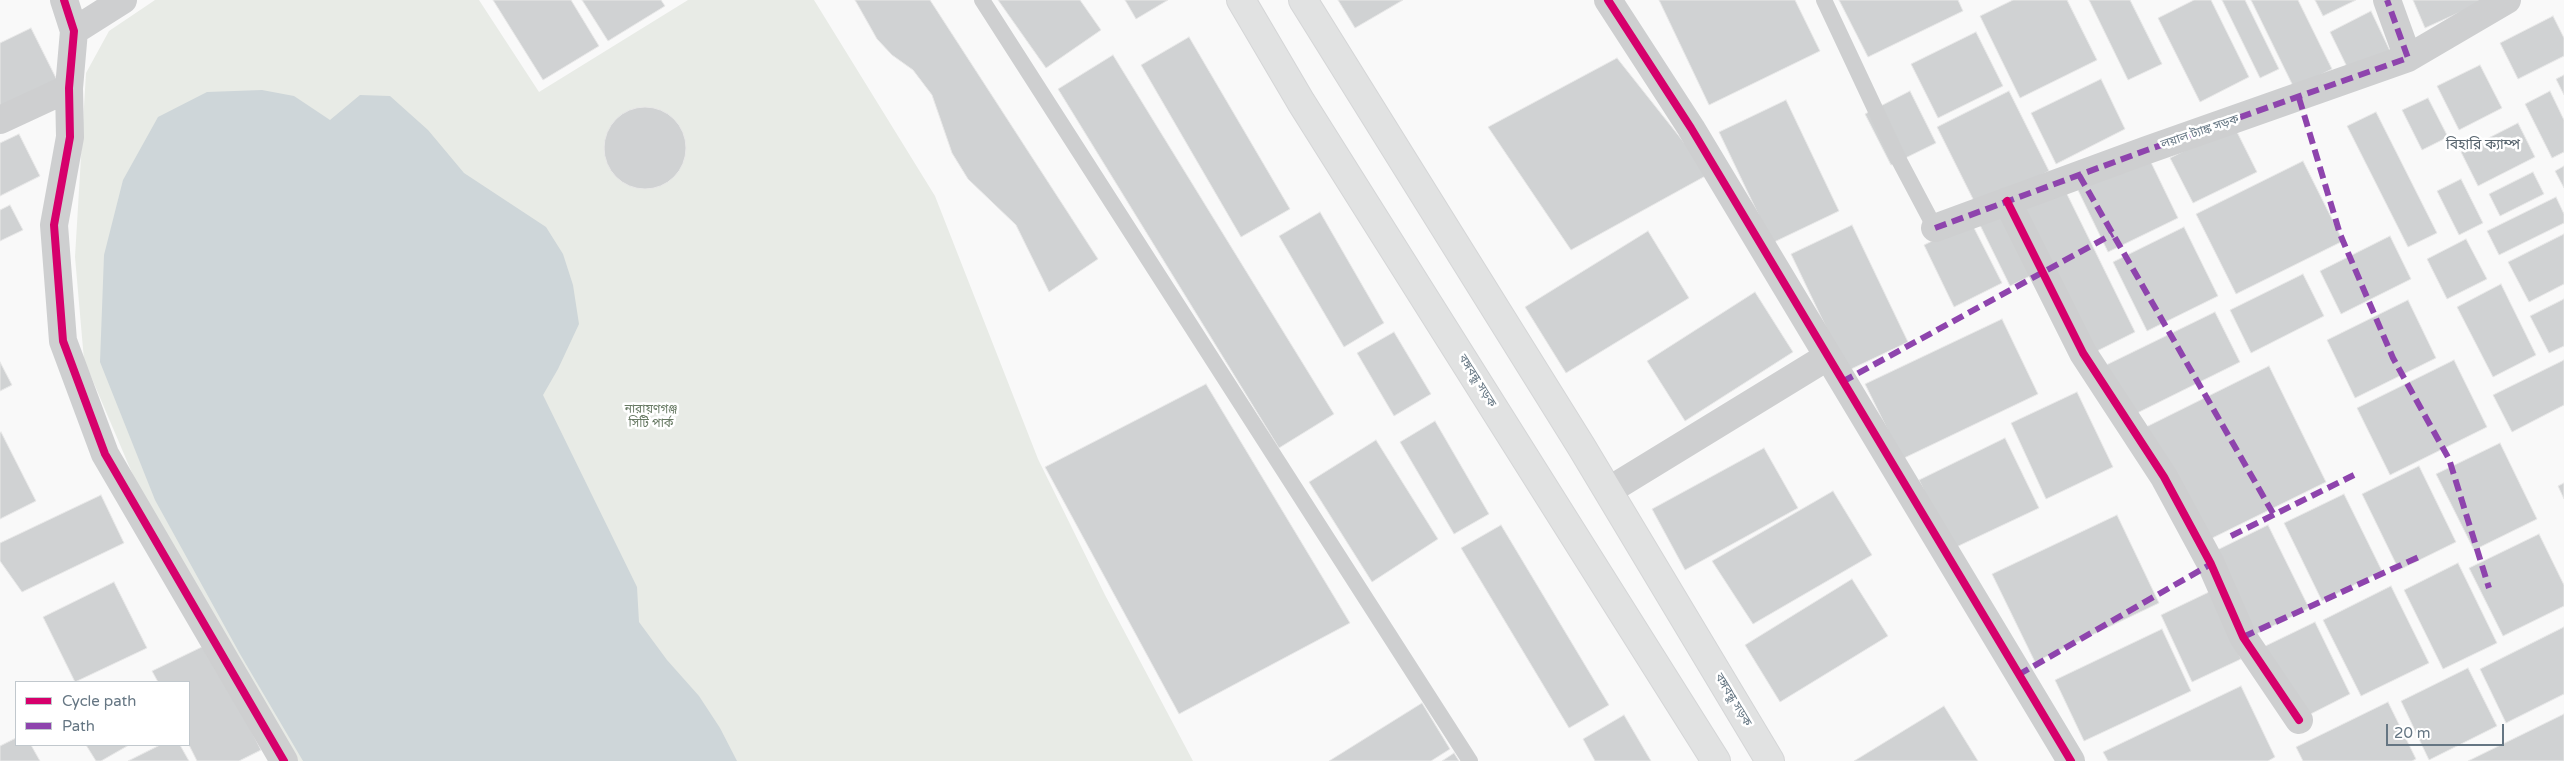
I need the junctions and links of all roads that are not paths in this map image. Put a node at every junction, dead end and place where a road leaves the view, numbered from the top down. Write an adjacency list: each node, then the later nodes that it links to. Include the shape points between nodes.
1 (64, 0): 10 (street)
2 (123, 0): 10 (street)
3 (982, 0): 20 (lane)
4 (1240, 0): 21 (main road, বঙ্গবন্ধু সড়ক)
5 (1304, 0): 17 (main road, বঙ্গবন্ধু সড়ক)
6 (1608, 0): 16 (street, via 1691,128)
7 (1824, 0): 15 (lane, via 1900,162)
8 (2387, 0): 11 (street)
9 (2508, 0): 11 (street, লয়াল ট্যাঙ্ক সড়ক)
10 (74, 32): 12 (street)
11 (2408, 58): 14 (street, লয়াল ট্যাঙ্ক সড়ক)
12 (69, 88): 13 (street); 19 (street, via 70,137 54,225 63,341 105,454)
13 (0, 120)
14 (2007, 201): 15 (street, লয়াল ট্যাঙ্ক সড়ক); 18 (street, via 2083,353 2169,485 2211,564 2243,638)
15 (1935, 228)
16 (1827, 357): 17 (street); 23 (street)
17 (1608, 491): 22 (main road, বঙ্গবন্ধু সড়ক)
18 (2299, 720)
19 (284, 761)
20 (1470, 761)
21 (1716, 761)
22 (1770, 761)
23 (2070, 761)

